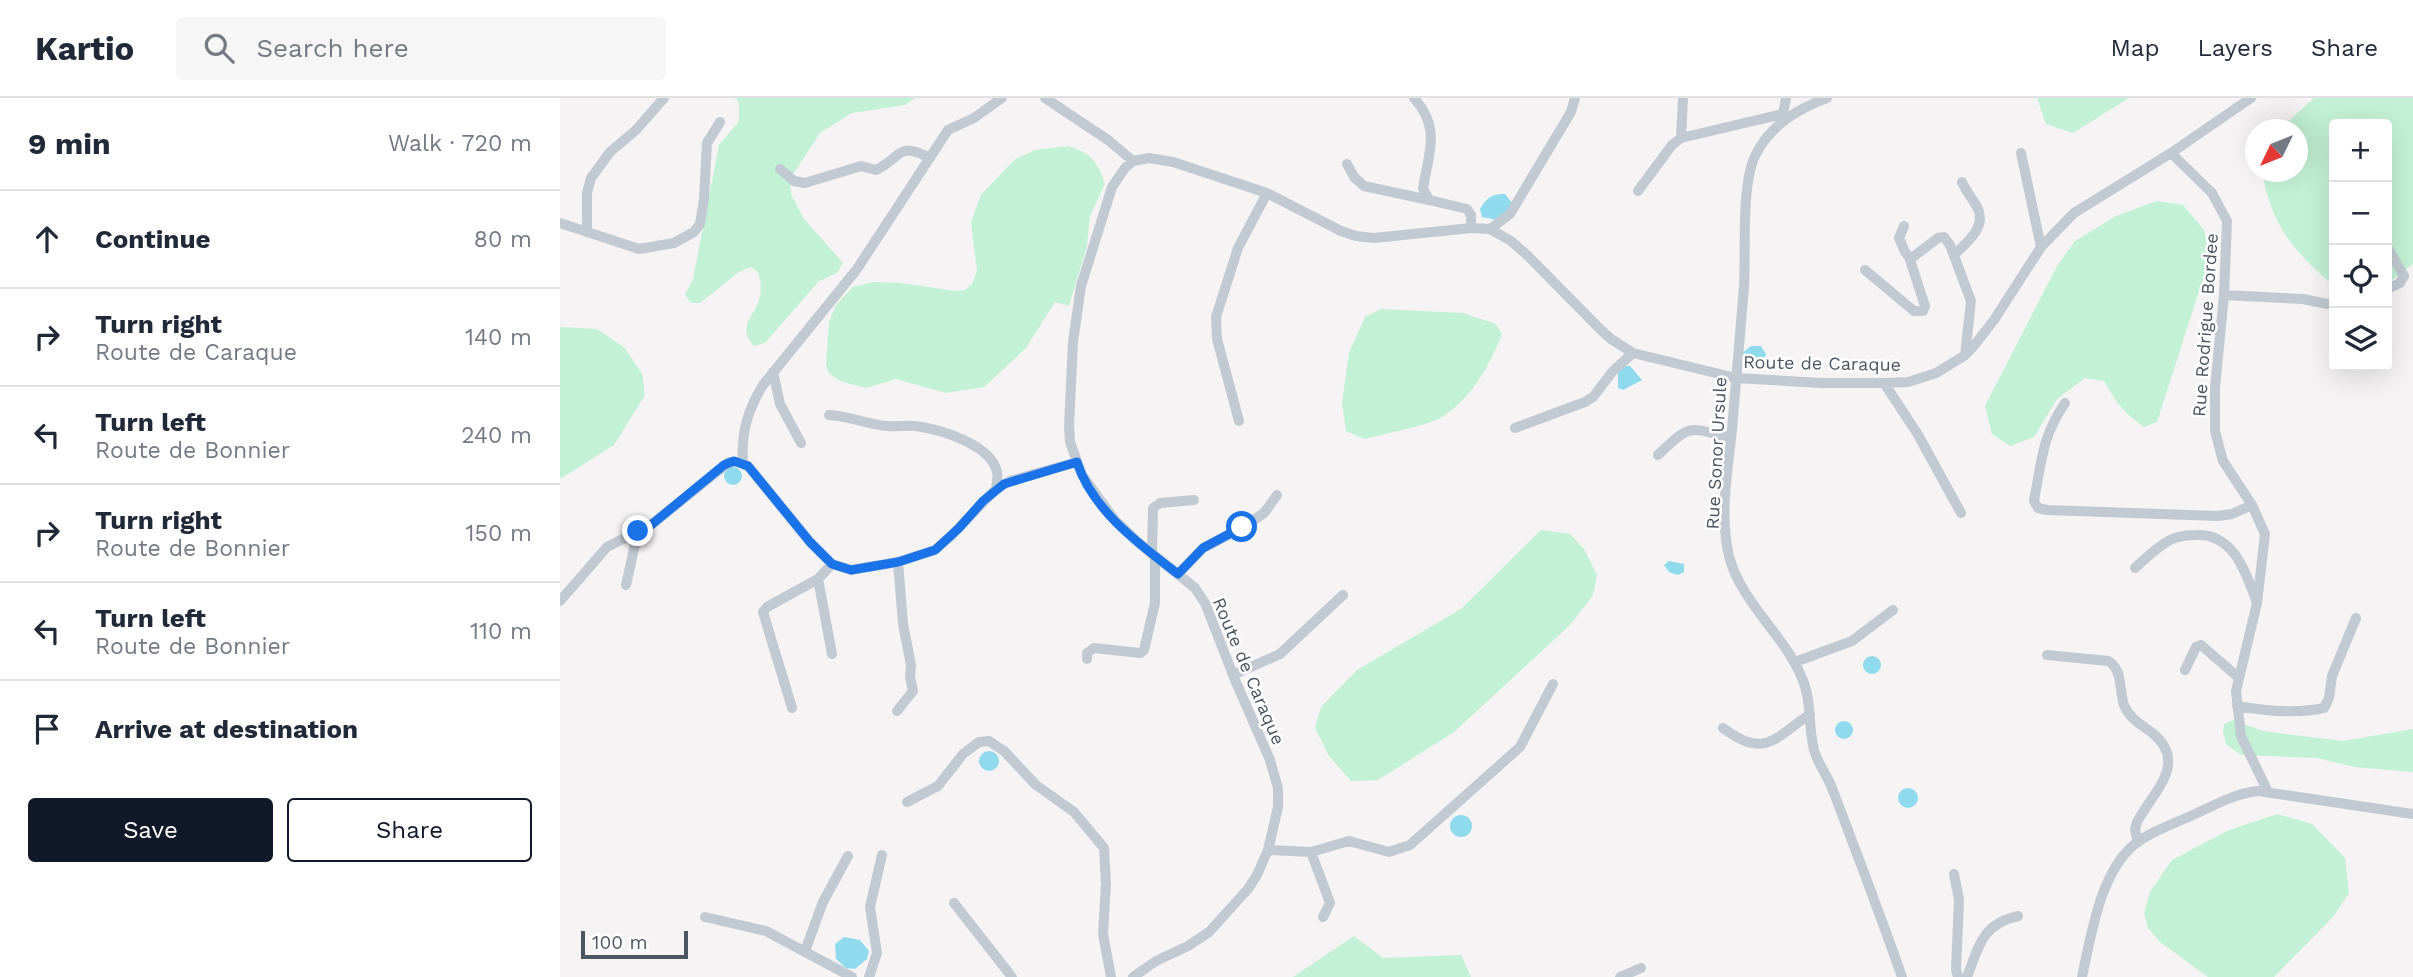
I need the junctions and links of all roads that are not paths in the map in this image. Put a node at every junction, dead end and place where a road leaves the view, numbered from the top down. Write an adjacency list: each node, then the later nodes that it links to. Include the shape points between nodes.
1 (664, 98): 27 (street, via 591,178)
2 (1002, 98): 15 (street, via 948,130)
3 (1045, 98): 16 (street)
4 (1414, 98): 22 (street, via 1432,133 1423,188)
5 (1575, 98): 26 (street, via 1510,214)
6 (1683, 98): 12 (street)
7 (1786, 98): 10 (street)
8 (1827, 98): 10 (street, Rue Sonor Ursule)
9 (2250, 98): 14 (street, Route de Caraque)
10 (1785, 116): 12 (street); 39 (street, Rue Sonor Ursule, via 1754,157 1749,177)
11 (720, 122): 27 (street, via 707,143 704,199 694,232 645,250)
12 (1681, 138): 20 (street)
13 (2021, 153): 28 (street)
14 (2171, 153): 28 (street, Route de Caraque, via 2087,203); 34 (street, Rue Rodrigue Bordee, via 2212,193 2224,213 2228,236)
15 (930, 158): 18 (street, via 906,149 876,170 861,166 805,183 794,181); 38 (street, via 857,269)
16 (1133, 161): 21 (street, via 1173,162); 48 (street, Route de Caraque, via 1112,187 1081,286 1069,426)
17 (1347, 164): 22 (street, via 1364,186)
18 (780, 169)
19 (1962, 182): 29 (street, via 1978,207 1980,220 1973,236)
20 (1638, 191)
21 (1267, 193): 25 (street, via 1356,236); 43 (street, via 1238,248 1216,317 1217,339)
22 (1429, 200): 25 (street, via 1467,209)
23 (560, 223): 27 (street)
24 (1904, 226): 31 (street, via 1899,237)
25 (1471, 228): 26 (street)
26 (1490, 229): 36 (street, Route de Caraque, via 1511,241 1605,334)
27 (587, 231)
28 (2040, 247): 37 (street, Route de Caraque, via 1994,320)
29 (1954, 255): 31 (street, via 1944,237); 37 (street, via 1971,301)
30 (2392, 256): 33 (street, via 2404,276)
31 (1909, 257): 32 (street, via 1925,306 1919,313)
32 (1865, 270)
33 (2392, 287)
34 (2224, 295): 35 (street); 53 (street, Rue Rodrigue Bordee, via 2214,431 2223,461)
35 (2329, 304)
36 (1633, 353): 39 (street, Route de Caraque); 44 (street, via 1593,397)
37 (1964, 356): 40 (street, Route de Caraque, via 1920,379)
38 (773, 372): 46 (street, via 780,404); 49 (street, via 748,412)
39 (1736, 377): 40 (street, Route de Caraque); 45 (street, Rue Sonor Ursule)
40 (1884, 383): 54 (street)
41 (2065, 403): 53 (street, via 2047,435 2034,501 2038,508 2218,516)
42 (829, 415): 50 (street, via 928,428 954,436 994,464)
43 (1239, 421)
44 (1515, 428)
45 (1731, 438): 47 (street, via 1689,429); 71 (street, Rue Sonor Ursule, via 1725,504 1729,555 1744,590)
46 (801, 443)
47 (1658, 454)
48 (1077, 462): 50 (street); 56 (street, Route de Caraque, via 1088,486 1114,519)
49 (743, 464): 55 (street, via 724,465); 58 (street)
50 (996, 489): 57 (street, via 935,550)
51 (1277, 495): 60 (street, via 1264,513 1203,548)
52 (1194, 500): 56 (street, via 1160,503 1153,508)
53 (2252, 505): 65 (street, Rue Rodrigue Bordee, via 2265,534)
54 (1961, 513)
55 (638, 531): 62 (street); 64 (street, via 607,547)
56 (1154, 555): 60 (street, Route de Caraque); 70 (street, via 1155,603 1144,650 1094,648)
57 (898, 562): 58 (street, via 851,570); 78 (street, via 914,691)
58 (832, 564): 61 (street)
59 (2135, 568): 65 (street, via 2171,540 2208,535 2230,548)
60 (1178, 574): 73 (street, Route de Caraque, via 1205,603)
61 (818, 579): 68 (street); 77 (street, via 762,614)
62 (626, 585)
63 (1343, 595): 73 (street, via 1280,654)
64 (560, 601)
65 (2257, 603): 74 (street, Rue Rodrigue Bordee)
66 (1893, 610): 71 (street, via 1852,641)
67 (2356, 618): 76 (street, via 2324,708)
68 (832, 654)
69 (2047, 655): 84 (street, via 2113,663 2129,715 2154,735 2166,753 2168,774 2137,822)
70 (1087, 659)
71 (1795, 662): 79 (street, Rue Sonor Ursule)
72 (2185, 670): 74 (street, via 2201,645)
73 (1233, 675): 85 (street, Route de Caraque, via 1278,788)
74 (2239, 678): 76 (street, Rue Rodrigue Bordee)
75 (1553, 684): 86 (street, via 1520,747 1410,845 1389,852 1349,841)
76 (2237, 706): 81 (street, Rue Rodrigue Bordee, via 2243,743)
77 (792, 708)
78 (897, 711)
79 (1810, 714): 80 (street, via 1759,746 1744,743); 102 (street, Rue Sonor Ursule, via 1814,749)
80 (1723, 728)
81 (2268, 792): 83 (street); 84 (street, via 2239,793)
82 (906, 802): 99 (street, via 938,786 963,754 979,742 989,741 1004,751 1036,785 1074,811 1104,848 1102,934)
83 (2413, 814)
84 (2138, 842): 105 (street, via 2109,881)
85 (1268, 850): 86 (street); 100 (street, Route de Caraque, via 1257,875 1219,924)
86 (1311, 852): 93 (street, via 1329,903)
87 (882, 855): 97 (street, via 870,907 877,954)
88 (848, 856): 94 (street, via 823,902)
89 (1954, 874): 103 (street, via 1959,900)
90 (954, 903): 98 (street)
91 (2018, 916): 104 (street, via 2003,919 1985,933)
92 (705, 917): 94 (street, via 766,931)
93 (1323, 917)
94 (806, 951): 96 (street)
95 (1641, 968): 101 (street)
96 (852, 977)
97 (869, 977)
98 (1012, 977)
99 (1111, 977)
100 (1133, 977)
101 (1620, 977)
102 (1902, 977)
103 (1958, 977)
104 (1967, 977)
105 (2082, 977)

